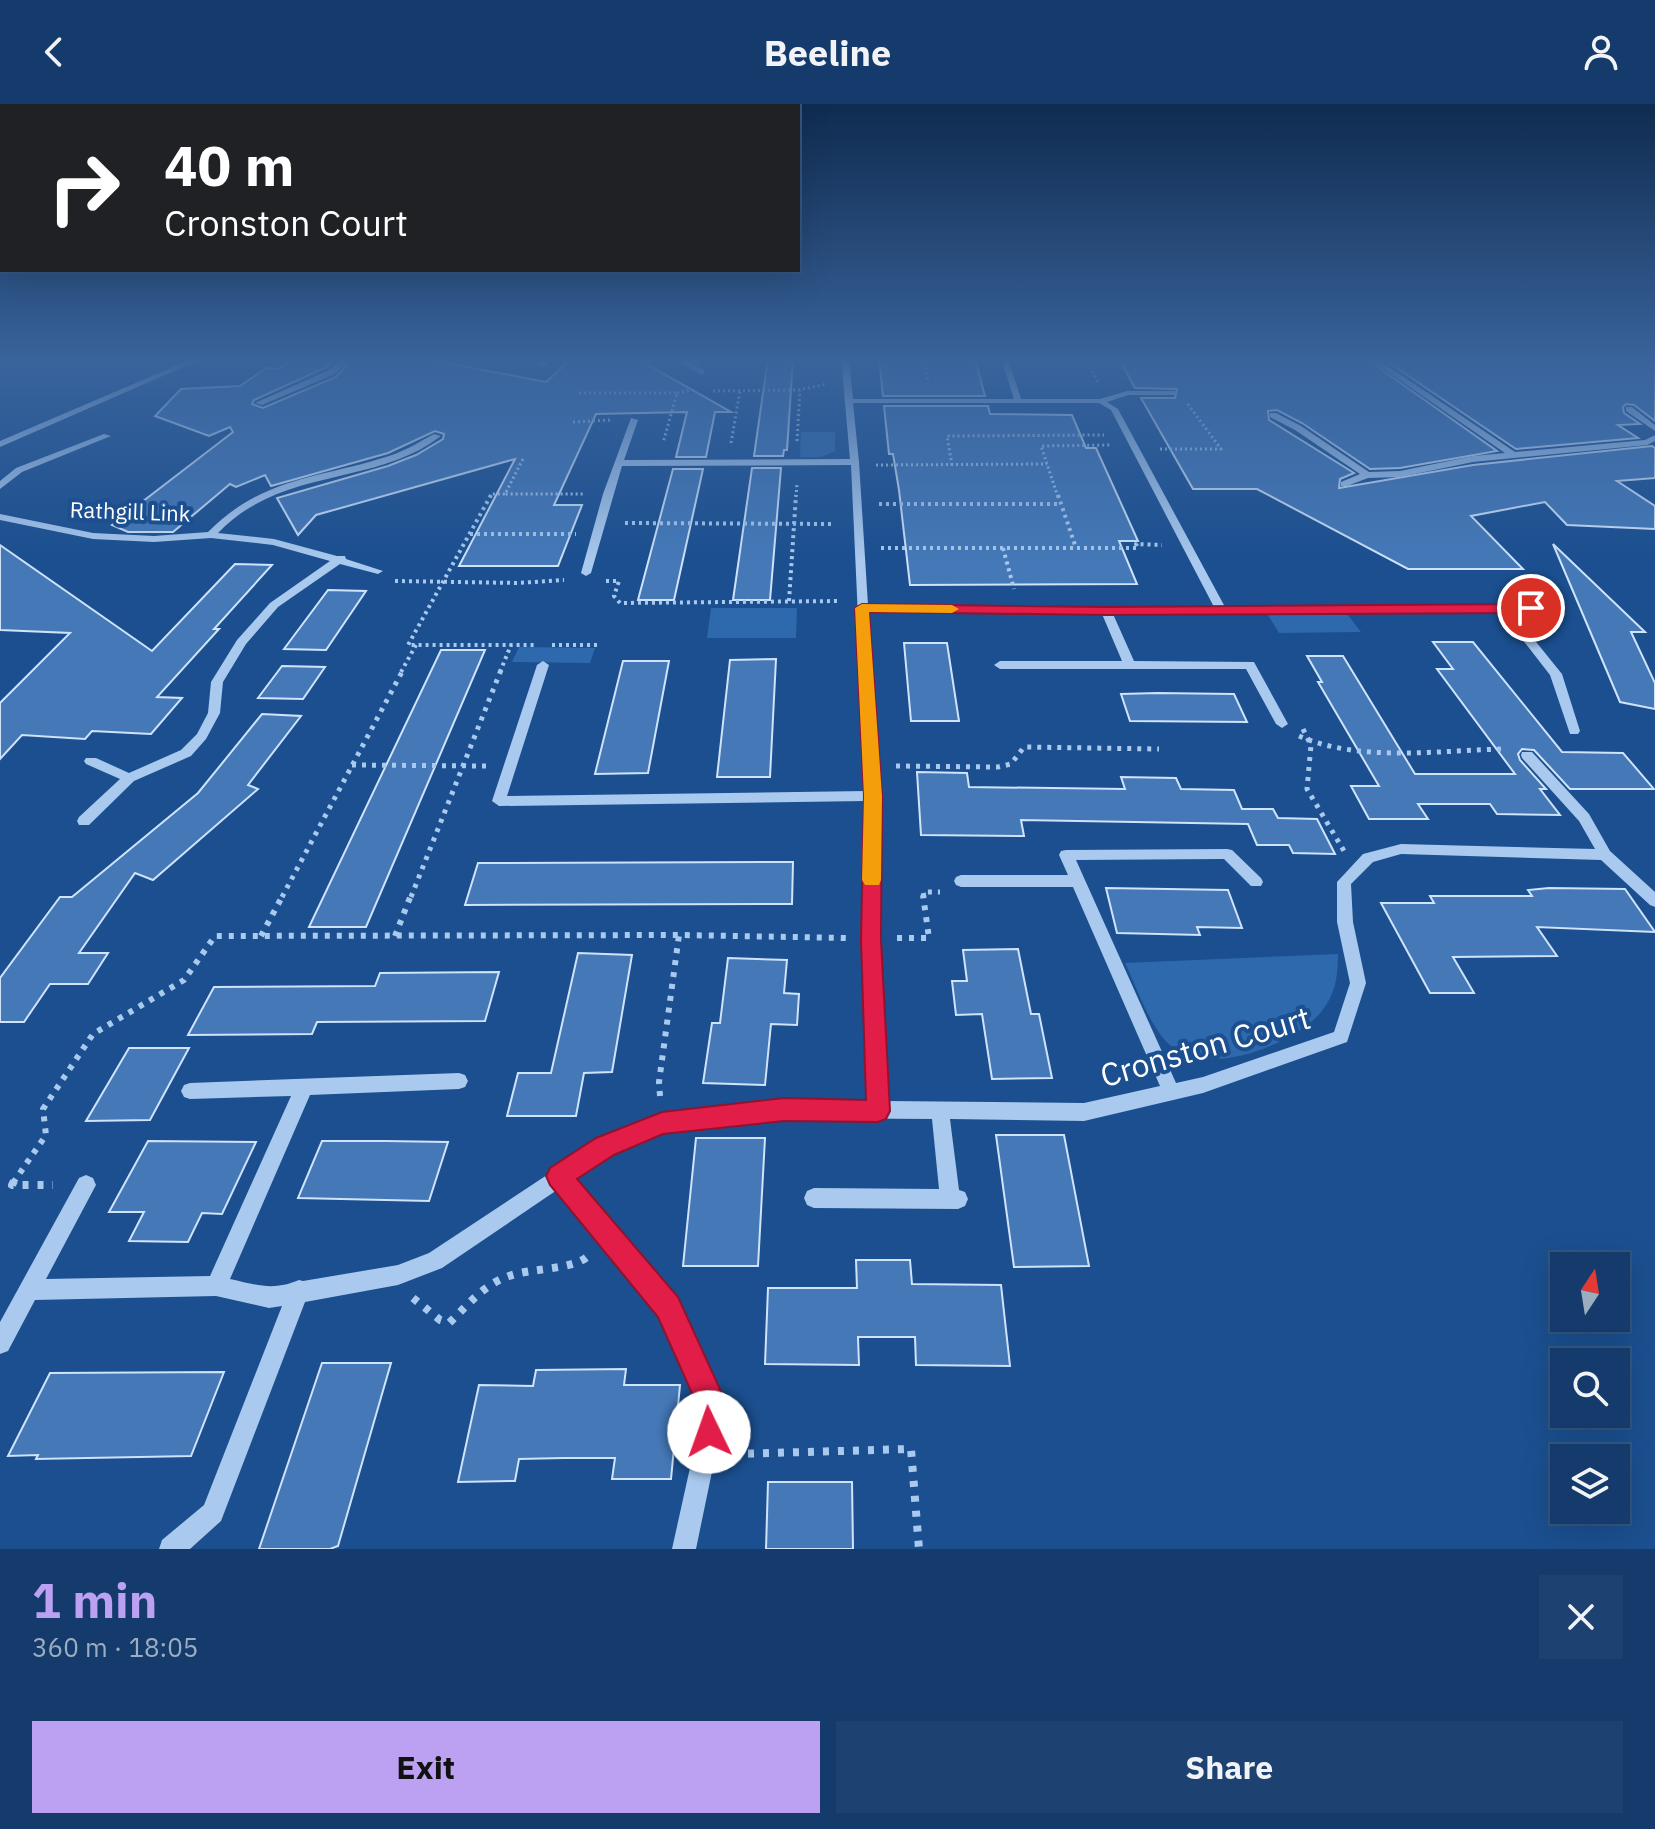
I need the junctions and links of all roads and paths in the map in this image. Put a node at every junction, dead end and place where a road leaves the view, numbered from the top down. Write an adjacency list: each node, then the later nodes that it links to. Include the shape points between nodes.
1 (44, 425): 13 (street)
2 (632, 425): 19 (street)
3 (734, 425): 15 (path)
4 (852, 425): 20 (street)
5 (1123, 425): 9 (street)
6 (1205, 425): 14 (path, via 1221,449)
7 (1293, 425): 23 (street)
8 (1470, 425): 16 (street)
9 (1128, 435): 14 (street); 22 (path, via 947,436)
10 (107, 436): 25 (street, via 19,470)
11 (437, 436): 35 (street, Rathgill Link, via 395,457 249,501)
12 (1655, 438): 16 (street)
13 (0, 444)
14 (1134, 447): 21 (path, via 1041,446); 36 (street)
15 (730, 452)
16 (1513, 455): 23 (street)
17 (523, 459): 26 (path)
18 (798, 462): 19 (street); 20 (street); 31 (path)
19 (619, 463): 27 (street)
20 (856, 463): 22 (path); 28 (street)
21 (1047, 464): 22 (path); 29 (path)
22 (952, 465)
23 (1367, 475): 24 (street)
24 (1344, 484)
25 (0, 486)
26 (505, 494): 27 (path); 34 (path, via 491,494)
27 (608, 494): 33 (street)
28 (858, 504): 29 (path); 32 (street)
29 (1061, 504): 39 (path)
30 (0, 517): 35 (street, Rathgill Link, via 93,536)
31 (794, 524): 32 (path); 33 (path); 47 (path)
32 (858, 524): 37 (street)
33 (599, 528): 34 (path); 42 (street)
34 (469, 534): 46 (path)
35 (211, 535): 40 (street, Rathgill Link, via 274,542)
36 (1187, 545): 39 (path); 53 (street)
37 (860, 548): 38 (path); 48 (street)
38 (1003, 548): 39 (path); 51 (path)
39 (1076, 548)
40 (341, 558): 41 (street, Rathgill Link); 69 (street, via 274,605 241,642 217,682 214,713 186,753)
41 (378, 571): 46 (path, via 377,578)
42 (586, 573): 43 (path)
43 (561, 581): 44 (path); 46 (path)
44 (576, 581)
45 (605, 581): 47 (path, via 619,581 614,596 620,603)
46 (442, 582): 54 (path, via 408,645)
47 (789, 601): 48 (path)
48 (862, 604): 51 (street); 68 (street)
49 (1504, 608): 50 (street); 53 (street); 61 (street, via 1556,674)
50 (1557, 608)
51 (1019, 610): 52 (street)
52 (1106, 611): 53 (street); 57 (street)
53 (1222, 611)
54 (416, 645): 55 (path); 65 (path)
55 (511, 645): 56 (path); 66 (path)
56 (599, 645)
57 (1129, 664): 59 (street); 60 (street, via 1250,665)
58 (543, 665): 67 (street)
59 (1000, 665)
60 (1282, 724): 63 (path, via 1311,745 1342,749 1514,749)
61 (1574, 731)
62 (1159, 749): 68 (path, via 1024,747 1011,764 998,767)
63 (1527, 755): 72 (street, via 1584,818)
64 (91, 761): 69 (street)
65 (352, 765): 66 (path); 78 (path)
66 (463, 766): 67 (path); 79 (path)
67 (510, 766): 70 (street, via 499,801)
68 (872, 766): 70 (street)
69 (129, 778): 71 (street)
70 (873, 796): 80 (street)
71 (84, 821)
72 (1605, 855): 76 (street); 84 (street, Cronston Court, via 1401,849 1368,858 1344,882 1345,922 1358,983 1341,1037)
73 (961, 881): 74 (street); 80 (path, via 940,892 923,892 929,938)
74 (1077, 881): 75 (street, via 1066,855 1227,854); 84 (street)
75 (1256, 882)
76 (1655, 901)
77 (679, 935): 79 (path); 80 (path); 87 (path, via 659,1082)
78 (261, 936): 79 (path); 89 (path, via 215,936 184,980 93,1034 43,1109 46,1135 12,1185)
79 (395, 936)
80 (871, 939): 85 (street)
81 (459, 1081): 82 (street)
82 (304, 1087): 83 (street); 93 (street)
83 (190, 1091)
84 (1171, 1092): 86 (street, Cronston Court, via 1084,1112)
85 (878, 1111): 86 (street, Cronston Court); 87 (street, Cronston Court, via 784,1109)
86 (940, 1111): 90 (street, via 954,1199)
87 (662, 1123): 88 (street, Cronston Court, via 605,1147)
88 (558, 1176): 91 (street); 92 (street, Cronston Court, via 435,1261)
89 (86, 1185): 94 (street)
90 (814, 1198)
91 (608, 1235): 92 (path, via 581,1263 504,1277 477,1294 449,1323 414,1300); 97 (street, via 668,1307 714,1409)
92 (398, 1275): 95 (street, Cronston Court)
93 (216, 1286): 94 (street, Cronston Court); 95 (street, Cronston Court, via 269,1298)
94 (29, 1290): 96 (street)
95 (299, 1290): 98 (street, via 213,1513)
96 (0, 1343)
97 (704, 1455): 99 (street); 100 (path, via 911,1449)
98 (171, 1549)
99 (684, 1549)
100 (919, 1549)

